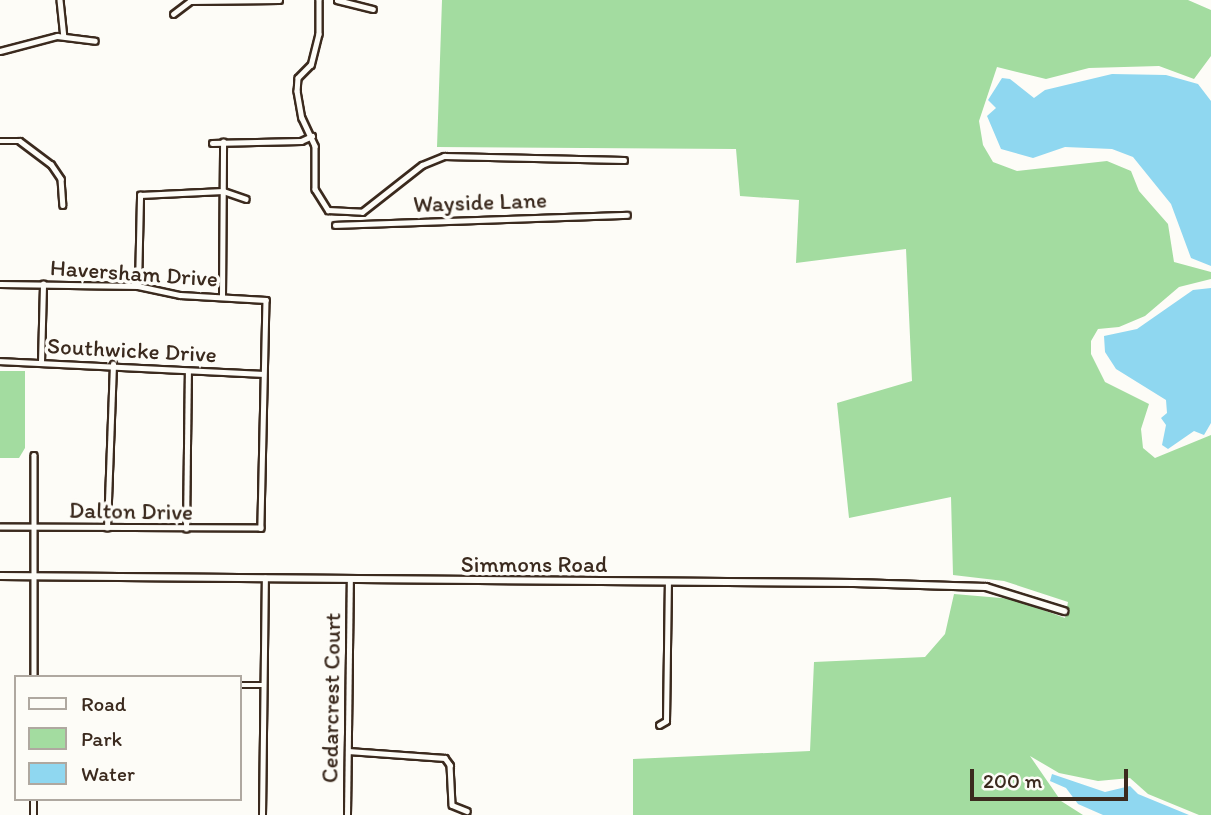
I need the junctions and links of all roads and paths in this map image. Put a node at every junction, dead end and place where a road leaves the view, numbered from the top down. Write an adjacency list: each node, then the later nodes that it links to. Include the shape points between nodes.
1 (60, 0): 7 (street)
2 (279, 0): 6 (street, via 190,1)
3 (319, 0): 10 (street, via 311,65 298,78 297,91 302,118)
4 (337, 0): 5 (street)
5 (373, 9)
6 (173, 14)
7 (64, 36): 8 (street); 9 (street)
8 (95, 41)
9 (0, 51)
10 (312, 136): 12 (street, via 301,141); 14 (street, via 315,189 328,209 339,214 362,212 422,165 444,156)
11 (0, 141): 17 (street, via 20,141 51,164 61,178)
12 (223, 142): 13 (street); 15 (street)
13 (212, 143)
14 (624, 160)
15 (223, 191): 16 (street); 22 (street, via 140,195); 23 (street)
16 (246, 199)
17 (64, 205)
18 (626, 215): 19 (street, Wayside Lane)
19 (335, 225)
20 (0, 284): 21 (street, Haversham Drive)
21 (43, 284): 22 (street, Haversham Drive); 25 (street)
22 (138, 286): 23 (street, Haversham Drive, via 180,295)
23 (222, 296): 28 (street, Haversham Drive, via 266,300)
24 (0, 361): 25 (street, Southwicke Drive)
25 (41, 362): 26 (street, Southwicke Drive)
26 (113, 364): 27 (street, Southwicke Drive); 32 (street)
27 (188, 373): 28 (street, Southwicke Drive); 33 (street)
28 (262, 373): 33 (street, Dalton Drive, via 261,528)
29 (34, 455): 31 (street)
30 (0, 527): 31 (street, Dalton Drive)
31 (34, 527): 32 (street, Dalton Drive); 35 (street)
32 (107, 528): 33 (street, Dalton Drive)
33 (186, 529)
34 (0, 576): 35 (street, Simmons Road)
35 (34, 577): 36 (street, Simmons Road); 40 (street)
36 (265, 578): 37 (street, Simmons Road); 42 (street)
37 (350, 582): 38 (street, Simmons Road); 44 (street, Cedarcrest Court)
38 (668, 583): 39 (street, Simmons Road, via 986,587); 43 (street, via 666,721)
39 (1064, 611)
40 (34, 675)
41 (242, 685): 42 (street)
42 (263, 685): 46 (street)
43 (659, 724)
44 (348, 751): 45 (street, via 445,758 450,765 452,805); 47 (street, Cedarcrest Court)
45 (467, 811)
46 (262, 815)
47 (347, 815)

